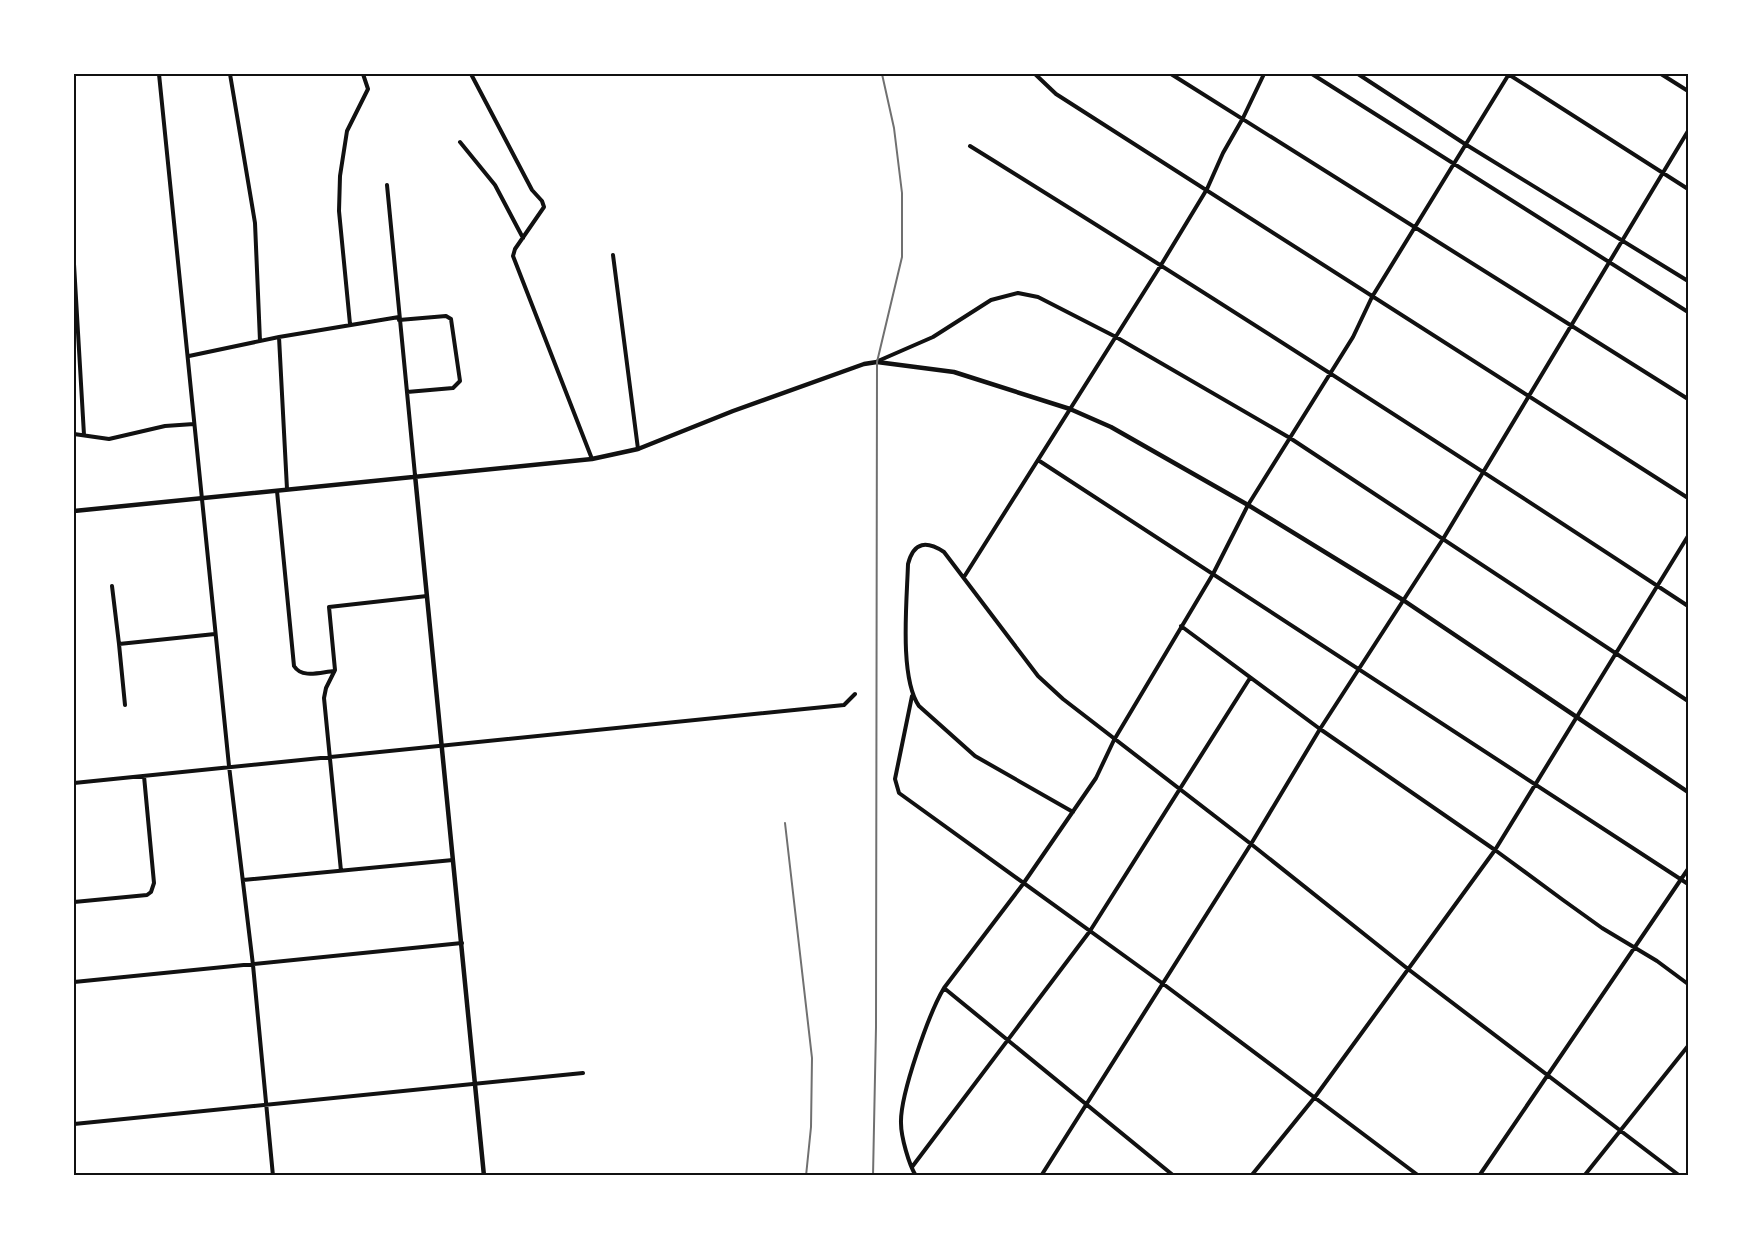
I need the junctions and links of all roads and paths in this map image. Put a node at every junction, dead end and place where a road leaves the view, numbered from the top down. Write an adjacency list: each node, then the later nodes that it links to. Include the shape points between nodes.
1 (159, 74): 40 (street)
2 (230, 74): 39 (street, via 255,223)
3 (363, 74): 35 (street, via 368,89 347,131 340,176 339,211)
4 (471, 74): 24 (street, via 544,207)
5 (1035, 74): 21 (street, via 1056,94)
6 (1171, 74): 13 (street)
7 (1264, 74): 13 (street)
8 (1312, 74): 18 (street)
9 (1358, 74): 16 (street)
10 (1508, 74): 16 (street); 19 (street)
11 (1661, 74): 12 (street)
12 (1689, 91)
13 (1243, 117): 21 (street); 23 (street)
14 (1689, 131): 19 (street)
15 (460, 142): 24 (street, via 495,185)
16 (1465, 144): 18 (street); 25 (street)
17 (970, 147): 29 (street)
18 (1454, 165): 23 (street); 27 (street)
19 (1664, 174): 22 (street); 25 (street)
20 (387, 185): 34 (street)
21 (1207, 189): 29 (street); 32 (street)
22 (1689, 189)
23 (1414, 227): 32 (street); 36 (street)
24 (523, 238): 52 (street, via 513,256)
25 (1623, 240): 27 (street); 30 (street)
26 (613, 255): 51 (street)
27 (1610, 262): 33 (street); 36 (street)
28 (74, 264): 31 (street)
29 (1161, 265): 37 (street); 42 (street)
30 (1689, 281)
31 (74, 285): 49 (street)
32 (1372, 297): 42 (street); 44 (street)
33 (1689, 312)
34 (399, 319): 35 (street); 43 (street); 43 (street, via 452,319 460,381 453,388)
35 (350, 324): 38 (street)
36 (1572, 326): 44 (street); 45 (street)
37 (1116, 337): 41 (street, via 1038,297 1018,293 991,300 933,337); 46 (street); 50 (street)
38 (279, 338): 39 (street); 56 (street)
39 (260, 341): 40 (street)
40 (189, 356): 47 (street)
41 (876, 362): 46 (street, via 954,372); 51 (street, via 733,411)
42 (1330, 374): 50 (street); 54 (street)
43 (407, 392): 55 (street)
44 (1530, 396): 54 (street); 59 (street)
45 (1689, 399)
46 (1070, 409): 53 (street); 60 (street, via 1111,427)
47 (194, 424): 49 (street, via 165,426 109,439); 58 (street)
48 (74, 434): 49 (street)
49 (84, 435)
50 (1290, 438): 60 (street); 63 (street)
51 (638, 449): 52 (street)
52 (592, 459): 55 (street)
53 (1038, 460): 64 (street); 65 (street)
54 (1485, 471): 63 (street); 66 (street)
55 (415, 475): 56 (street); 68 (street)
56 (287, 489): 57 (street)
57 (277, 490): 58 (street); 76 (street, via 294,666 303,674)
58 (202, 498): 61 (street); 72 (street)
59 (1689, 498)
60 (1248, 505): 64 (street); 69 (street)
61 (74, 511)
62 (1689, 536): 66 (street)
63 (1443, 539): 69 (street); 74 (street)
64 (1213, 574): 71 (street); 75 (street)
65 (964, 578): 79 (street, via 944,552 932,544 920,545 911,554 907,655); 84 (street, via 1038,676)
66 (1657, 585): 70 (street); 74 (street)
67 (112, 586): 73 (street)
68 (427, 596): 76 (street, via 329,607); 85 (street)
69 (1403, 600): 75 (street); 82 (street)
70 (1689, 606)
71 (1181, 627): 77 (street); 84 (street)
72 (215, 634): 73 (street); 87 (street)
73 (119, 644): 81 (street)
74 (1616, 653): 80 (street); 82 (street)
75 (1360, 669): 83 (street); 90 (street)
76 (335, 671): 86 (street, via 324,698)
77 (1250, 678): 83 (street); 91 (street)
78 (855, 694): 85 (street, via 844,705)
79 (912, 696): 93 (street, via 975,756); 101 (street, via 895,779 899,793)
80 (1689, 701)
81 (125, 705)
82 (1577, 717): 90 (street); 92 (street)
83 (1320, 729): 94 (street); 95 (street)
84 (1114, 740): 91 (street); 93 (street)
85 (442, 747): 86 (street); 96 (street)
86 (330, 756): 87 (street); 98 (street)
87 (229, 766): 88 (street); 100 (street)
88 (144, 776): 89 (street); 103 (street, via 153,889 147,896)
89 (74, 783)
90 (1535, 784): 95 (street); 99 (street)
91 (1178, 789): 94 (street); 104 (street)
92 (1689, 792)
93 (1073, 812): 101 (street)
94 (1251, 844): 108 (street); 110 (street)
95 (1495, 850): 106 (street); 108 (street)
96 (453, 860): 98 (street); 105 (street)
97 (1689, 869): 99 (street)
98 (342, 871): 100 (street)
99 (1682, 879): 102 (street); 106 (street)
100 (243, 880): 107 (street)
101 (1023, 884): 104 (street); 112 (street)
102 (1689, 884)
103 (74, 902)
104 (1090, 931): 110 (street); 113 (street)
105 (462, 944): 107 (street); 117 (street)
106 (1634, 948): 111 (street); 116 (street)
107 (253, 965): 109 (street); 119 (street)
108 (1408, 969): 116 (street); 118 (street)
109 (74, 982)
110 (1162, 983): 118 (street); 120 (street)
111 (1689, 984)
112 (944, 988): 113 (street); 123 (street, via 934,1005 905,1094 901,1124)
113 (1008, 1039): 120 (street); 123 (street)
114 (1689, 1046): 122 (street)
115 (583, 1072): 117 (street)
116 (1549, 1074): 122 (street); 132 (street)
117 (476, 1084): 119 (street); 126 (street)
118 (1315, 1097): 124 (street); 130 (street)
119 (266, 1104): 121 (street); 125 (street)
120 (1086, 1104): 128 (street); 129 (street)
121 (74, 1124)
122 (1621, 1130): 133 (street); 134 (street)
123 (911, 1168): 127 (street)
124 (1413, 1174): 131 (street)
125 (273, 1176)
126 (484, 1176)
127 (916, 1176)
128 (1041, 1176)
129 (1174, 1176)
130 (1251, 1176)
131 (1419, 1176)
132 (1479, 1176)
133 (1584, 1176)
134 (1680, 1176)

